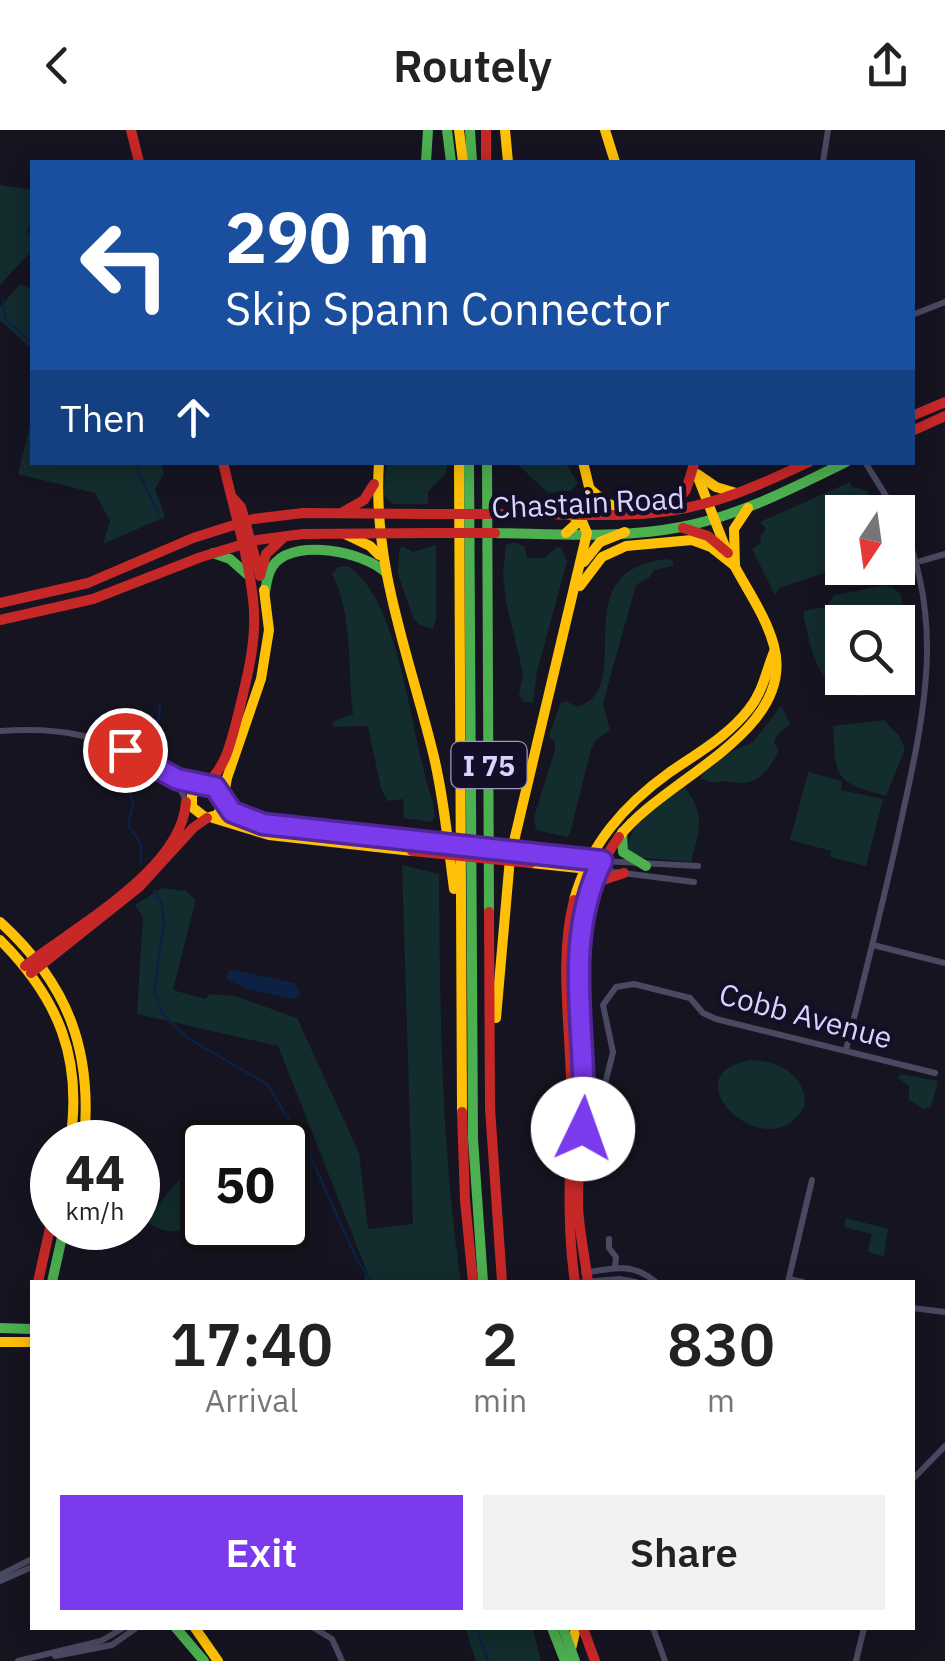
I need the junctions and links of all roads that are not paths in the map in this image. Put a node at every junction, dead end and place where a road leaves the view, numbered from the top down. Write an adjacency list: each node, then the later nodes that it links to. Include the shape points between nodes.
1 (130, 130): 10 (main road)
2 (428, 130): 11 (main road)
3 (447, 130): 12 (main road)
4 (459, 130): 13 (main road)
5 (470, 130): 14 (main road)
6 (486, 130): 15 (main road)
7 (505, 130): 16 (main road)
8 (605, 130): 17 (main road)
9 (828, 130): 18 (street)
10 (138, 160)
11 (426, 160)
12 (451, 160)
13 (463, 160)
14 (472, 160)
15 (486, 160)
16 (508, 160)
17 (614, 160)
18 (822, 160)
19 (945, 302): 20 (street)
20 (915, 314)
21 (945, 402): 22 (main road)
22 (915, 415)
23 (945, 416): 24 (main road)
24 (915, 430)
25 (223, 465): 46 (main road, via 241,507)
26 (379, 465): 35 (main road)
27 (459, 465): 90 (main road, I 75)
28 (470, 465): 110 (main road, via 473,1139)
29 (488, 465): 97 (main road, I 75)
30 (584, 465): 36 (main road)
31 (801, 465): 37 (main road, Chastain Road)
32 (839, 465): 40 (main road, Chastain Road)
33 (867, 465): 38 (street)
34 (695, 467): 37 (main road, via 716,488); 39 (main road); 41 (main road)
35 (377, 476): 42 (main road, via 364,500); 43 (main road)
36 (590, 489): 44 (main road); 47 (main road)
37 (737, 494): 39 (main road, Chastain Road)
38 (886, 495)
39 (706, 503): 41 (main road, Chastain Road); 45 (main road)
40 (750, 506): 45 (main road, Chastain Road); 61 (main road, via 732,534)
41 (668, 512): 44 (main road, Chastain Road)
42 (340, 513): 43 (main road, Chastain Road); 46 (main road, Chastain Road)
43 (378, 514): 47 (main road, Chastain Road, bridge, via 568,514); 50 (main road)
44 (637, 514): 47 (main road, Chastain Road)
45 (712, 519): 48 (main road, Chastain Road); 56 (main road)
46 (240, 523): 53 (main road); 66 (main road, Chastain Road, via 88,583)
47 (587, 523): 49 (main road, Chastain Road); 50 (main road, Chastain Road, bridge, via 566,532); 60 (main road)
48 (677, 528): 49 (main road, Chastain Road); 56 (main road, via 701,532)
49 (625, 532): 60 (main road, via 600,542)
50 (380, 533): 51 (main road, Chastain Road); 58 (main road)
51 (345, 534): 52 (main road, Chastain Road); 58 (main road)
52 (287, 536): 53 (main road, Chastain Road); 63 (main road)
53 (245, 543): 55 (main road, Chastain Road); 63 (main road)
54 (915, 549): 59 (street)
55 (212, 553): 63 (main road); 67 (main road, Chastain Road, via 93,599)
56 (728, 553): 61 (main road)
57 (945, 554): 59 (street)
58 (380, 557): 62 (main road)
59 (921, 561): 92 (street, via 932,681)
60 (582, 566): 65 (main road)
61 (735, 566): 65 (main road, via 692,540 626,546 597,562); 68 (main road)
62 (384, 571): 64 (main road, via 355,552 292,553 272,566); 90 (main road, via 442,792)
63 (254, 575): 64 (main road); 73 (main road, via 254,639 242,704 223,764)
64 (265, 592): 74 (main road, via 266,653)
65 (575, 594): 97 (main road, via 510,858)
66 (0, 603)
67 (0, 620)
68 (774, 652): 79 (main road, via 778,678 759,718); 81 (main road, via 747,712 634,799)
69 (0, 731): 70 (street, via 68,731)
70 (106, 741): 71 (street); 71 (street, via 125,713)
71 (127, 752): 72 (street)
72 (148, 765): 73 (street); 75 (street, via 180,788)
73 (201, 785): 74 (main road); 75 (main road); 77 (main road, via 191,803 196,814)
74 (224, 795): 76 (main road); 76 (main road); 77 (main road)
75 (186, 802): 93 (main road, via 178,837 162,855)
76 (242, 816): 78 (main road)
77 (212, 818): 78 (main road); 93 (main road, via 140,886)
78 (275, 831): 80 (main road, bridge)
79 (622, 831): 82 (main road); 83 (main road, via 624,852)
80 (552, 862): 81 (main road); 87 (main road)
81 (586, 864): 82 (main road); 87 (main road)
82 (600, 866): 83 (street); 85 (street); 88 (main road)
83 (646, 866): 84 (street)
84 (698, 866)
85 (624, 873): 86 (street); 88 (main road, via 603,880)
86 (694, 882)
87 (575, 892): 112 (main road, via 564,958 572,1086 566,1221)
88 (586, 902): 99 (main road, via 578,950)
89 (0, 922): 93 (main road)
90 (460, 923): 109 (main road, I 75, via 462,1132)
91 (0, 940): 95 (main road)
92 (873, 945): 94 (street); 96 (street)
93 (39, 961): 95 (main road); 101 (main road, via 67,1006 84,1057)
94 (945, 962)
95 (28, 970): 100 (main road, via 67,1044)
96 (846, 1050): 98 (street, Cobb Avenue); 99 (street, Cobb Avenue, via 711,1017 690,998 622,985 604,1005 612,1052 600,1104)
97 (490, 1067): 111 (main road, I 75)
98 (935, 1072)
99 (585, 1097): 112 (main road, via 578,1205)
100 (76, 1120)
101 (84, 1120)
102 (812, 1180): 115 (street)
103 (609, 1238): 106 (street)
104 (45, 1250): 107 (main road)
105 (59, 1250): 108 (main road)
106 (615, 1267): 112 (street); 114 (street)
107 (38, 1280)
108 (52, 1280)
109 (473, 1280)
110 (483, 1280)
111 (502, 1280)
112 (582, 1280): 113 (street)
113 (624, 1280)
114 (653, 1280)
115 (788, 1280)
116 (915, 1308): 117 (street)
117 (945, 1312)
118 (0, 1328): 119 (main road)
119 (30, 1329)
120 (0, 1342): 121 (main road)
121 (30, 1342)
122 (945, 1446): 123 (street)
123 (915, 1477)
124 (30, 1560): 126 (street)
125 (30, 1569): 126 (street)
126 (0, 1578)
127 (119, 1630): 138 (street)
128 (134, 1630): 138 (street, via 97,1649)
129 (178, 1630): 140 (main road)
130 (196, 1630): 141 (main road)
131 (317, 1630): 142 (street, via 332,1639)
132 (553, 1630): 143 (main road)
133 (563, 1630): 143 (main road, bridge)
134 (579, 1630): 143 (main road)
135 (581, 1630): 144 (main road)
136 (654, 1630): 145 (street)
137 (864, 1630): 146 (street)
138 (34, 1657): 139 (street)
139 (18, 1661)
140 (204, 1661)
141 (218, 1661)
142 (342, 1661)
143 (569, 1661)
144 (595, 1661)
145 (665, 1661)
146 (856, 1661)

